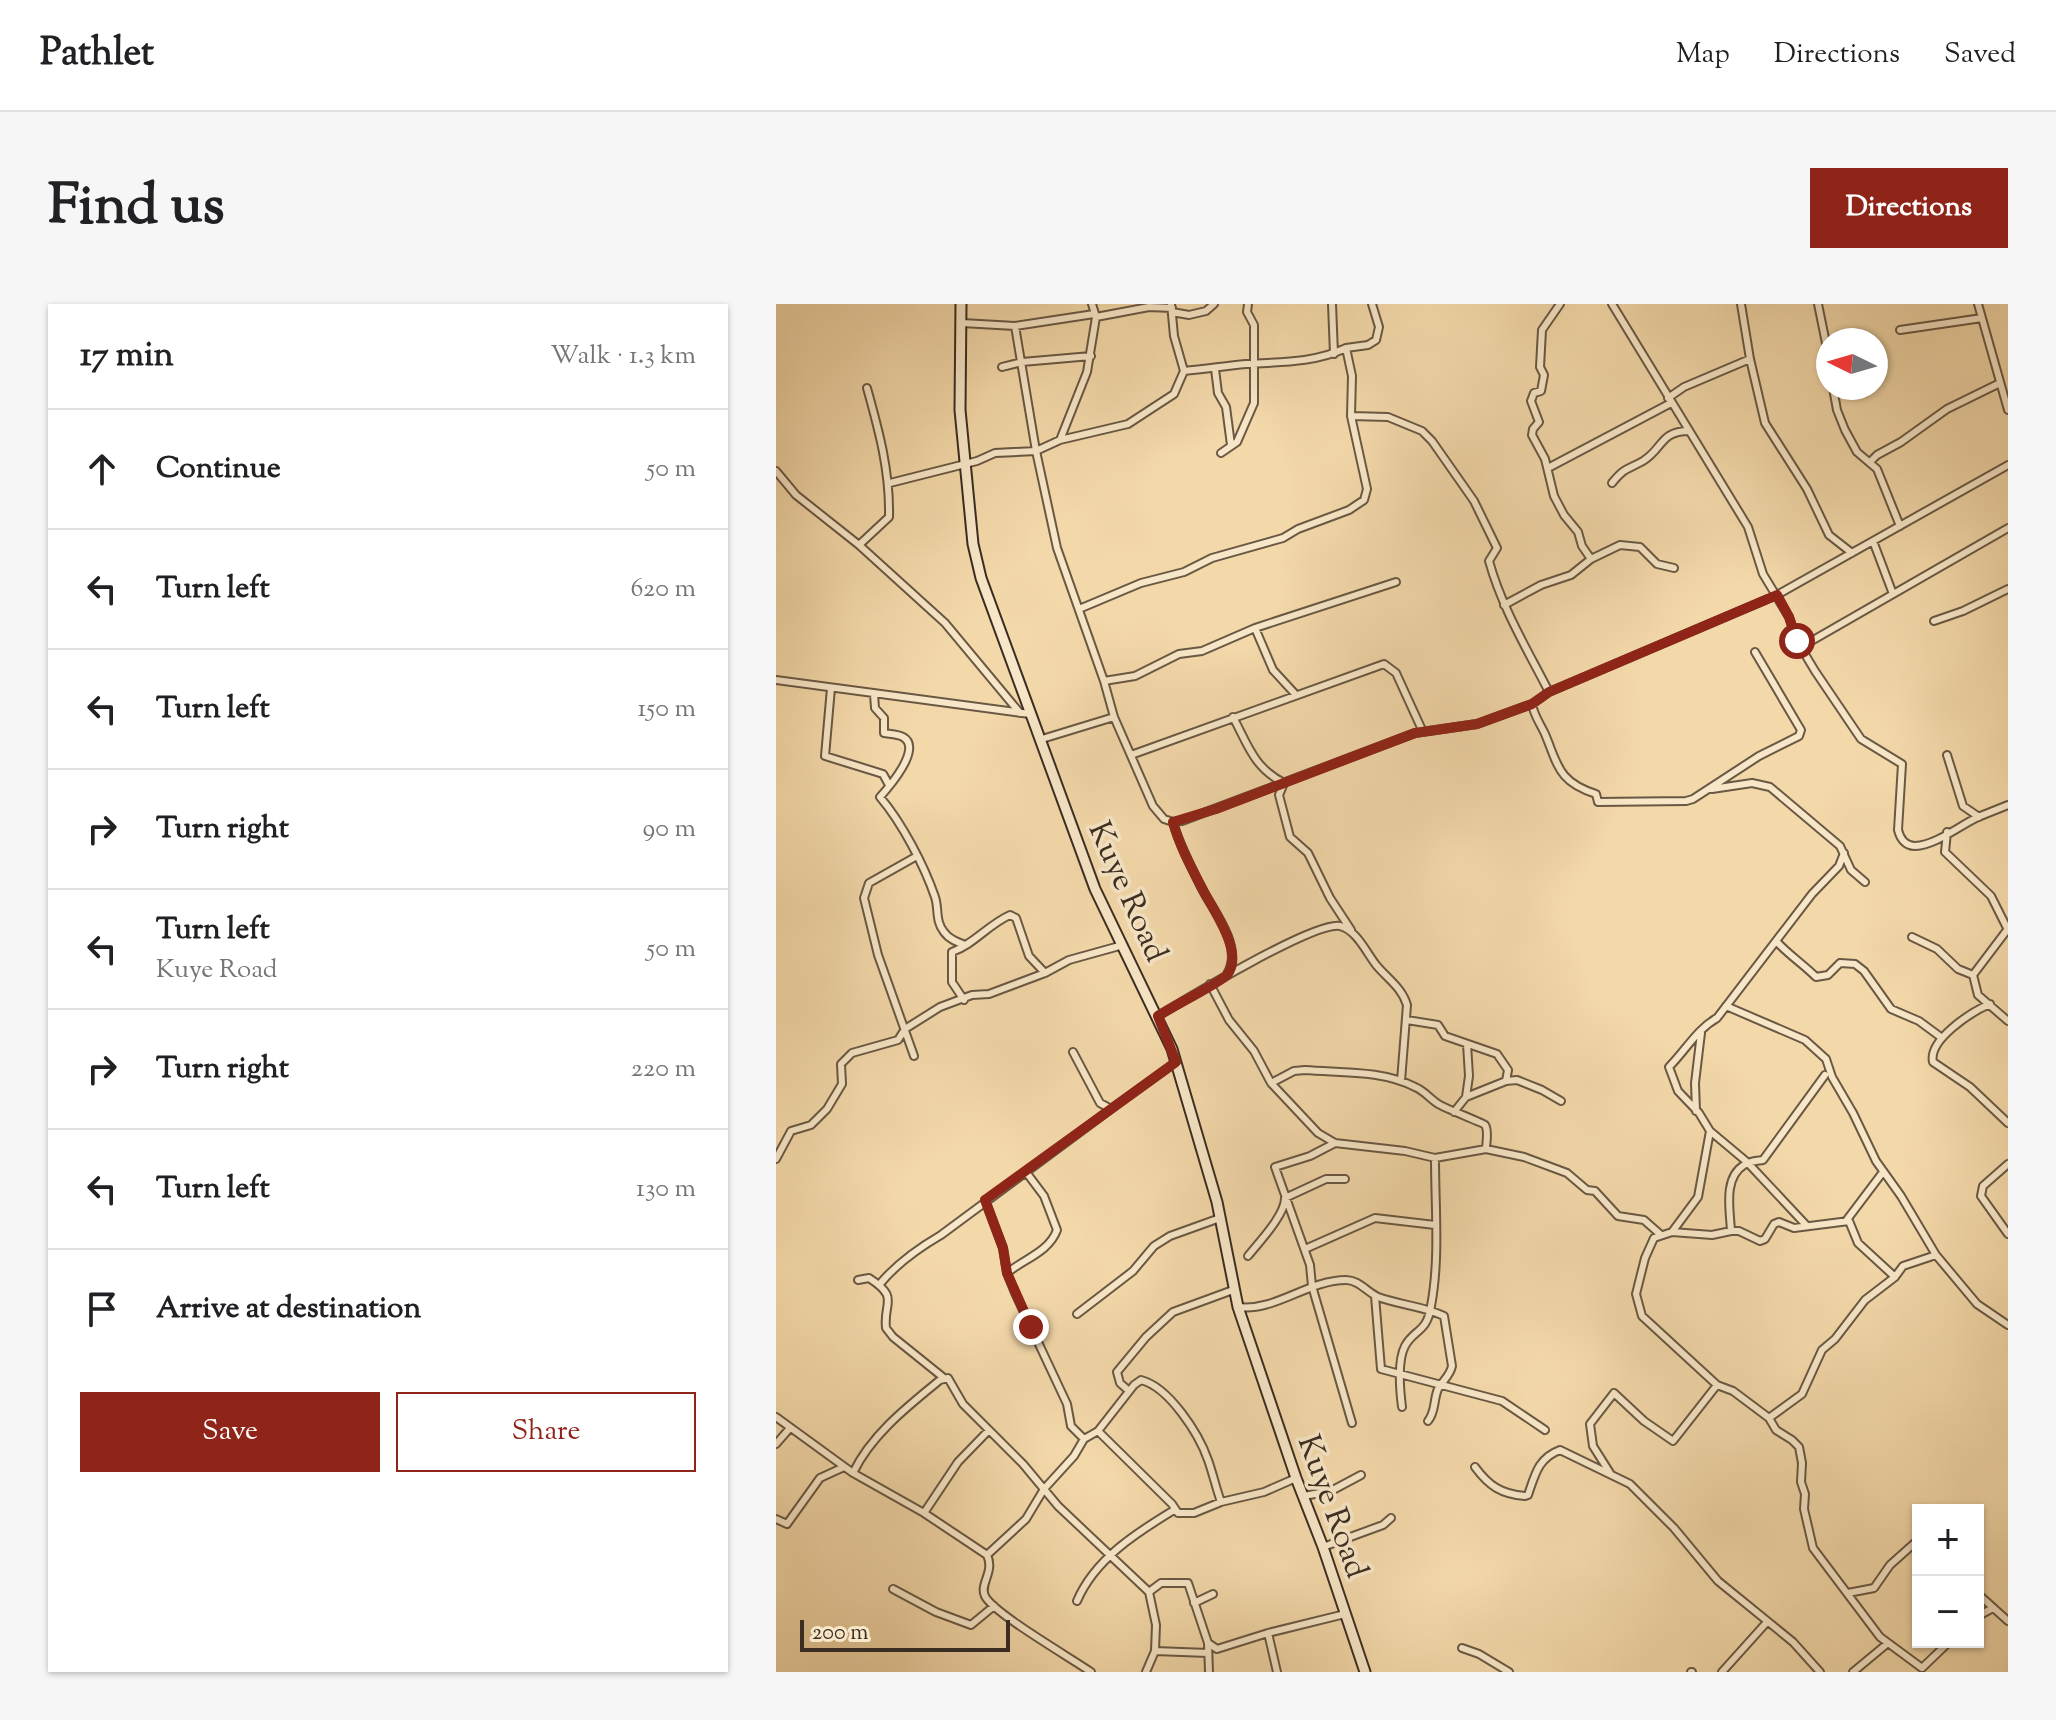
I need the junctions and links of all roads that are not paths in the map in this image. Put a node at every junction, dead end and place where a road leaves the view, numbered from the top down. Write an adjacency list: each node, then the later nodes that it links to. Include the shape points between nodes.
1 (961, 304): 15 (street, Kuye Road)
2 (1092, 304): 13 (street)
3 (1214, 304): 12 (street, via 1189,315)
4 (1248, 304): 24 (street, via 1254,325)
5 (1332, 304): 20 (street)
6 (1372, 304): 19 (street, via 1379,327 1376,340)
7 (1560, 304): 42 (street, via 1542,330 1543,385 1531,401 1539,422 1532,435)
8 (1612, 304): 30 (street)
9 (1741, 304): 22 (street)
10 (1818, 304): 17 (street)
11 (1978, 304): 14 (street)
12 (1172, 308): 13 (street); 27 (street)
13 (1095, 316): 16 (street); 21 (street)
14 (1982, 318): 18 (street); 28 (street)
15 (962, 323): 16 (street); 39 (street, Kuye Road, via 960,410)
16 (1015, 326): 23 (street)
17 (1823, 328)
18 (1900, 330)
19 (1346, 348): 20 (street); 33 (street)
20 (1334, 354): 24 (street)
21 (1091, 356): 23 (street); 35 (street)
22 (1750, 359): 30 (street, via 1684,387); 50 (street, via 1765,423 1829,535)
23 (1022, 362): 25 (street); 37 (street)
24 (1253, 364): 26 (street); 36 (street, via 1254,403)
25 (1002, 367)
26 (1215, 369): 27 (street); 36 (street)
27 (1184, 371): 35 (street, via 1174,394 1128,424)
28 (2000, 383): 32 (street); 40 (street, via 1947,409)
29 (867, 388): 44 (street)
30 (1670, 400): 34 (street); 42 (street)
31 (1835, 400): 40 (street, via 1857,452)
32 (2008, 410)
33 (1351, 416): 57 (street, via 1388,417 1432,441 1474,501 1497,548 1489,561); 58 (street, via 1367,489 1357,505 1283,538 1212,558)
34 (1689, 431): 45 (street, via 1672,433); 56 (street, via 1748,527 1763,574)
35 (1060, 440): 37 (street)
36 (1231, 445): 38 (street)
37 (1036, 451): 39 (street, via 995,453); 58 (street, via 1057,548)
38 (1221, 453)
39 (966, 462): 44 (street); 70 (street, Kuye Road, via 973,544)
40 (1870, 462): 46 (street)
41 (2008, 465): 46 (street)
42 (1548, 468): 51 (street, via 1554,496)
43 (776, 471): 49 (street, via 796,495)
44 (890, 483): 49 (street, via 889,517)
45 (1612, 483)
46 (1900, 526): 48 (street)
47 (2008, 528): 55 (street)
48 (1873, 541): 50 (street); 55 (street)
49 (859, 545): 70 (street, via 945,623)
50 (1852, 553): 56 (street)
51 (1591, 559): 52 (street, via 1614,546 1632,545 1657,564); 57 (street, via 1571,575)
52 (1674, 568)
53 (1396, 582): 60 (street)
54 (2008, 589): 59 (street)
55 (1893, 594): 61 (street)
56 (1777, 595): 61 (street); 66 (street)
57 (1504, 605): 66 (street)
58 (1079, 609): 64 (street)
59 (1934, 621)
60 (1255, 628): 64 (street, via 1215,646 1179,654 1135,676); 68 (street, via 1276,676)
61 (1801, 647): 84 (street, via 1861,739 1902,764 1900,837 1916,846)
62 (1755, 652): 79 (street, via 1801,730 1799,736)
63 (776, 680): 65 (street)
64 (1104, 681): 71 (street)
65 (831, 688): 67 (street); 78 (street, via 825,756 883,774)
66 (1549, 692): 69 (street)
67 (874, 694): 70 (street); 78 (street, via 884,733 901,736 909,744 907,761)
68 (1296, 695): 72 (street); 73 (street, via 1384,664 1396,673)
69 (1532, 704): 73 (street, via 1477,724); 79 (street, via 1559,771 1596,794 1598,802 1686,801)
70 (1025, 714): 74 (street, Kuye Road)
71 (1114, 717): 74 (street); 75 (street)
72 (1233, 717): 75 (street); 77 (street, via 1264,771)
73 (1423, 732): 77 (street)
74 (1042, 739): 94 (street, Kuye Road, via 1095,889)
75 (1131, 755): 82 (street, via 1153,806)
76 (1947, 755): 81 (street, via 1963,806)
77 (1284, 783): 82 (street); 90 (street, via 1279,795 1290,837 1308,853)
78 (889, 785): 87 (street, via 880,797)
79 (1708, 789): 86 (street, via 1752,783 1770,787)
80 (2008, 805): 81 (street)
81 (1979, 817): 83 (street)
82 (1173, 822): 97 (street, via 1225,930 1232,958)
83 (1947, 832): 84 (street); 85 (street)
84 (1937, 839): 85 (street)
85 (1946, 845): 89 (street, via 1945,852 1991,896)
86 (1844, 853): 88 (street, via 1851,870); 92 (street)
87 (917, 856): 93 (street, via 936,900 940,927); 108 (street, via 869,883 864,898)
88 (1865, 882)
89 (2008, 930): 96 (street)
90 (1352, 932): 97 (street, via 1342,926 1322,928); 105 (street, via 1404,996)
91 (1912, 937): 96 (street)
92 (1777, 942): 102 (street); 109 (street, via 1816,977 1828,975 1840,963 1855,964 1891,1009)
93 (965, 945): 95 (street, via 1013,915 1029,956); 100 (street, via 952,952 951,967 952,982)
94 (1123, 945): 95 (street, via 1069,960); 104 (street, Kuye Road)
95 (1045, 973): 100 (street)
96 (1973, 975): 99 (street)
97 (1226, 977): 98 (street)
98 (1210, 984): 104 (street); 117 (street)
99 (1978, 995): 101 (street); 103 (street)
100 (964, 1000): 108 (street, via 940,1007)
101 (1990, 1004): 103 (street); 106 (street)
102 (1726, 1006): 107 (street); 114 (street, via 1805,1040 1826,1059)
103 (1976, 1010): 109 (street)
104 (1158, 1016): 113 (street, Kuye Road)
105 (1407, 1020): 110 (street, via 1438,1025 1445,1036); 115 (street)
106 (2008, 1021)
107 (1702, 1026): 121 (street); 121 (street, via 1669,1067 1678,1091)
108 (905, 1029): 112 (street); 128 (street, via 898,1040 852,1053 841,1064 842,1084 827,1109 811,1125 791,1131)
109 (1942, 1038): 123 (street, via 1932,1050 1933,1062)
110 (1467, 1044): 116 (street, via 1497,1054 1508,1070); 118 (street)
111 (1073, 1052): 120 (street, via 1100,1103)
112 (914, 1056)
113 (1176, 1062): 120 (street); 136 (street, Kuye Road)
114 (1829, 1076): 129 (street, via 1763,1160); 132 (street)
115 (1401, 1081): 117 (street, via 1305,1070); 122 (street)
116 (1506, 1081): 118 (street); 119 (street, via 1524,1081)
117 (1271, 1083): 125 (street, via 1318,1133)
118 (1466, 1097): 122 (street)
119 (1561, 1101)
120 (1111, 1109): 131 (street)
121 (1696, 1111): 124 (street)
122 (1454, 1112): 126 (street, via 1484,1123)
123 (2008, 1123)
124 (1710, 1131): 129 (street); 141 (street, via 1698,1197)
125 (1335, 1143): 127 (street); 134 (street, via 1275,1167)
126 (1486, 1149): 127 (street); 143 (street, via 1567,1173 1595,1191 1618,1216 1644,1220)
127 (1435, 1158): 138 (street)
128 (776, 1159)
129 (1747, 1162): 139 (street); 140 (street, via 1731,1183)
130 (2008, 1164): 142 (street, via 1983,1186 1981,1196)
131 (1026, 1172): 135 (street); 147 (street, via 1044,1196 1057,1230 1043,1250)
132 (1883, 1172): 137 (street); 145 (street)
133 (1345, 1179): 134 (street, via 1326,1179)
134 (1285, 1198): 144 (street); 146 (street, via 1281,1216)
135 (985, 1200): 147 (street); 150 (street)
136 (1220, 1218): 152 (street, Kuye Road); 156 (street, via 1154,1246 1133,1271)
137 (1846, 1221): 139 (street); 148 (street, via 1852,1223 1858,1243)
138 (1435, 1225): 144 (street, via 1375,1218); 155 (street)
139 (1806, 1225): 140 (street, via 1794,1228 1779,1222 1760,1241)
140 (1731, 1231): 141 (street)
141 (1672, 1232): 143 (street)
142 (2008, 1234)
143 (1661, 1235): 160 (street, via 1654,1238 1645,1258 1638,1306 1660,1335)
144 (1305, 1249): 151 (street)
145 (1936, 1255): 148 (street, via 1903,1266); 157 (street, via 1977,1304)
146 (1248, 1256)
147 (1007, 1273): 172 (street, via 1067,1404 1071,1426)
148 (1895, 1277): 165 (street, via 1865,1300 1822,1350 1802,1394)
149 (858, 1280): 150 (street, via 869,1278)
150 (879, 1285): 159 (street, via 888,1296 886,1328)
151 (1312, 1286): 153 (street, via 1347,1280); 154 (street); 167 (street)
152 (1233, 1290): 154 (street, Kuye Road); 162 (street, via 1182,1308 1152,1331 1117,1372)
153 (1375, 1296): 155 (street); 158 (street, via 1381,1369)
154 (1238, 1307): 179 (street, Kuye Road)
155 (1431, 1310): 158 (street, via 1424,1329 1405,1346); 161 (street, via 1444,1316 1450,1352 1451,1372)
156 (1077, 1314)
157 (2008, 1325)
158 (1400, 1375): 161 (street); 163 (street)
159 (944, 1378): 169 (street); 176 (street, via 864,1452)
160 (1717, 1385): 165 (street); 177 (street, via 1673,1441 1614,1393 1590,1424 1593,1446)
161 (1440, 1386): 166 (street); 170 (street, via 1502,1401)
162 (1129, 1391): 171 (street); 182 (street, via 1145,1380 1186,1418 1209,1461)
163 (1402, 1407)
164 (776, 1417): 168 (street)
165 (1769, 1418): 193 (street, via 1799,1447 1813,1548)
166 (1428, 1421)
167 (1352, 1423)
168 (790, 1428): 173 (street); 174 (street)
169 (989, 1430): 180 (street); 184 (street, via 958,1462)
170 (1545, 1430)
171 (1098, 1431): 172 (street); 183 (street)
172 (1084, 1439): 180 (street)
173 (776, 1444)
174 (845, 1467): 176 (street); 186 (street, via 820,1478 787,1524)
175 (1475, 1467): 177 (street, via 1489,1485 1519,1496 1528,1495 1535,1472 1555,1451)
176 (853, 1473): 184 (street)
177 (1610, 1473): 203 (street, via 1639,1492 1718,1581)
178 (1361, 1475): 181 (street, via 1331,1491)
179 (1296, 1478): 181 (street, Kuye Road); 182 (street)
180 (1044, 1489): 189 (street, via 1026,1519); 190 (street)
181 (1304, 1496): 188 (street, Kuye Road)
182 (1221, 1502): 183 (street, via 1182,1515)
183 (1174, 1510): 190 (street)
184 (924, 1513): 189 (street)
185 (1391, 1518): 188 (street)
186 (776, 1519)
187 (1912, 1545): 193 (street, via 1874,1588)
188 (1323, 1547): 201 (street, Kuye Road)
189 (987, 1555): 198 (street, via 984,1594)
190 (1110, 1557): 192 (street); 196 (street, via 1089,1577)
191 (893, 1589): 198 (street, via 971,1625)
192 (1149, 1592): 197 (street, via 1161,1583 1188,1583); 209 (street)
193 (1848, 1593): 206 (street)
194 (1213, 1594): 197 (street)
195 (1984, 1600): 199 (street)
196 (1077, 1601)
197 (1194, 1603): 205 (street)
198 (994, 1606): 212 (street)
199 (1993, 1608): 200 (street); 202 (street)
200 (1984, 1613)
201 (1345, 1614): 204 (street); 216 (street, Kuye Road)
202 (2008, 1621)
203 (1767, 1622): 218 (street); 219 (street)
204 (1268, 1633): 205 (street, via 1217,1649); 215 (street)
205 (1208, 1643): 210 (street)
206 (1888, 1643): 211 (street); 220 (street)
207 (1462, 1648): 217 (street)
208 (1943, 1648): 211 (street)
209 (1155, 1651): 210 (street); 213 (street)
210 (1208, 1653): 214 (street)
211 (1922, 1670)
212 (1091, 1672)
213 (1146, 1672)
214 (1209, 1672)
215 (1277, 1672)
216 (1365, 1672)
217 (1509, 1672)
218 (1722, 1672)
219 (1820, 1672)
220 (1853, 1672)

